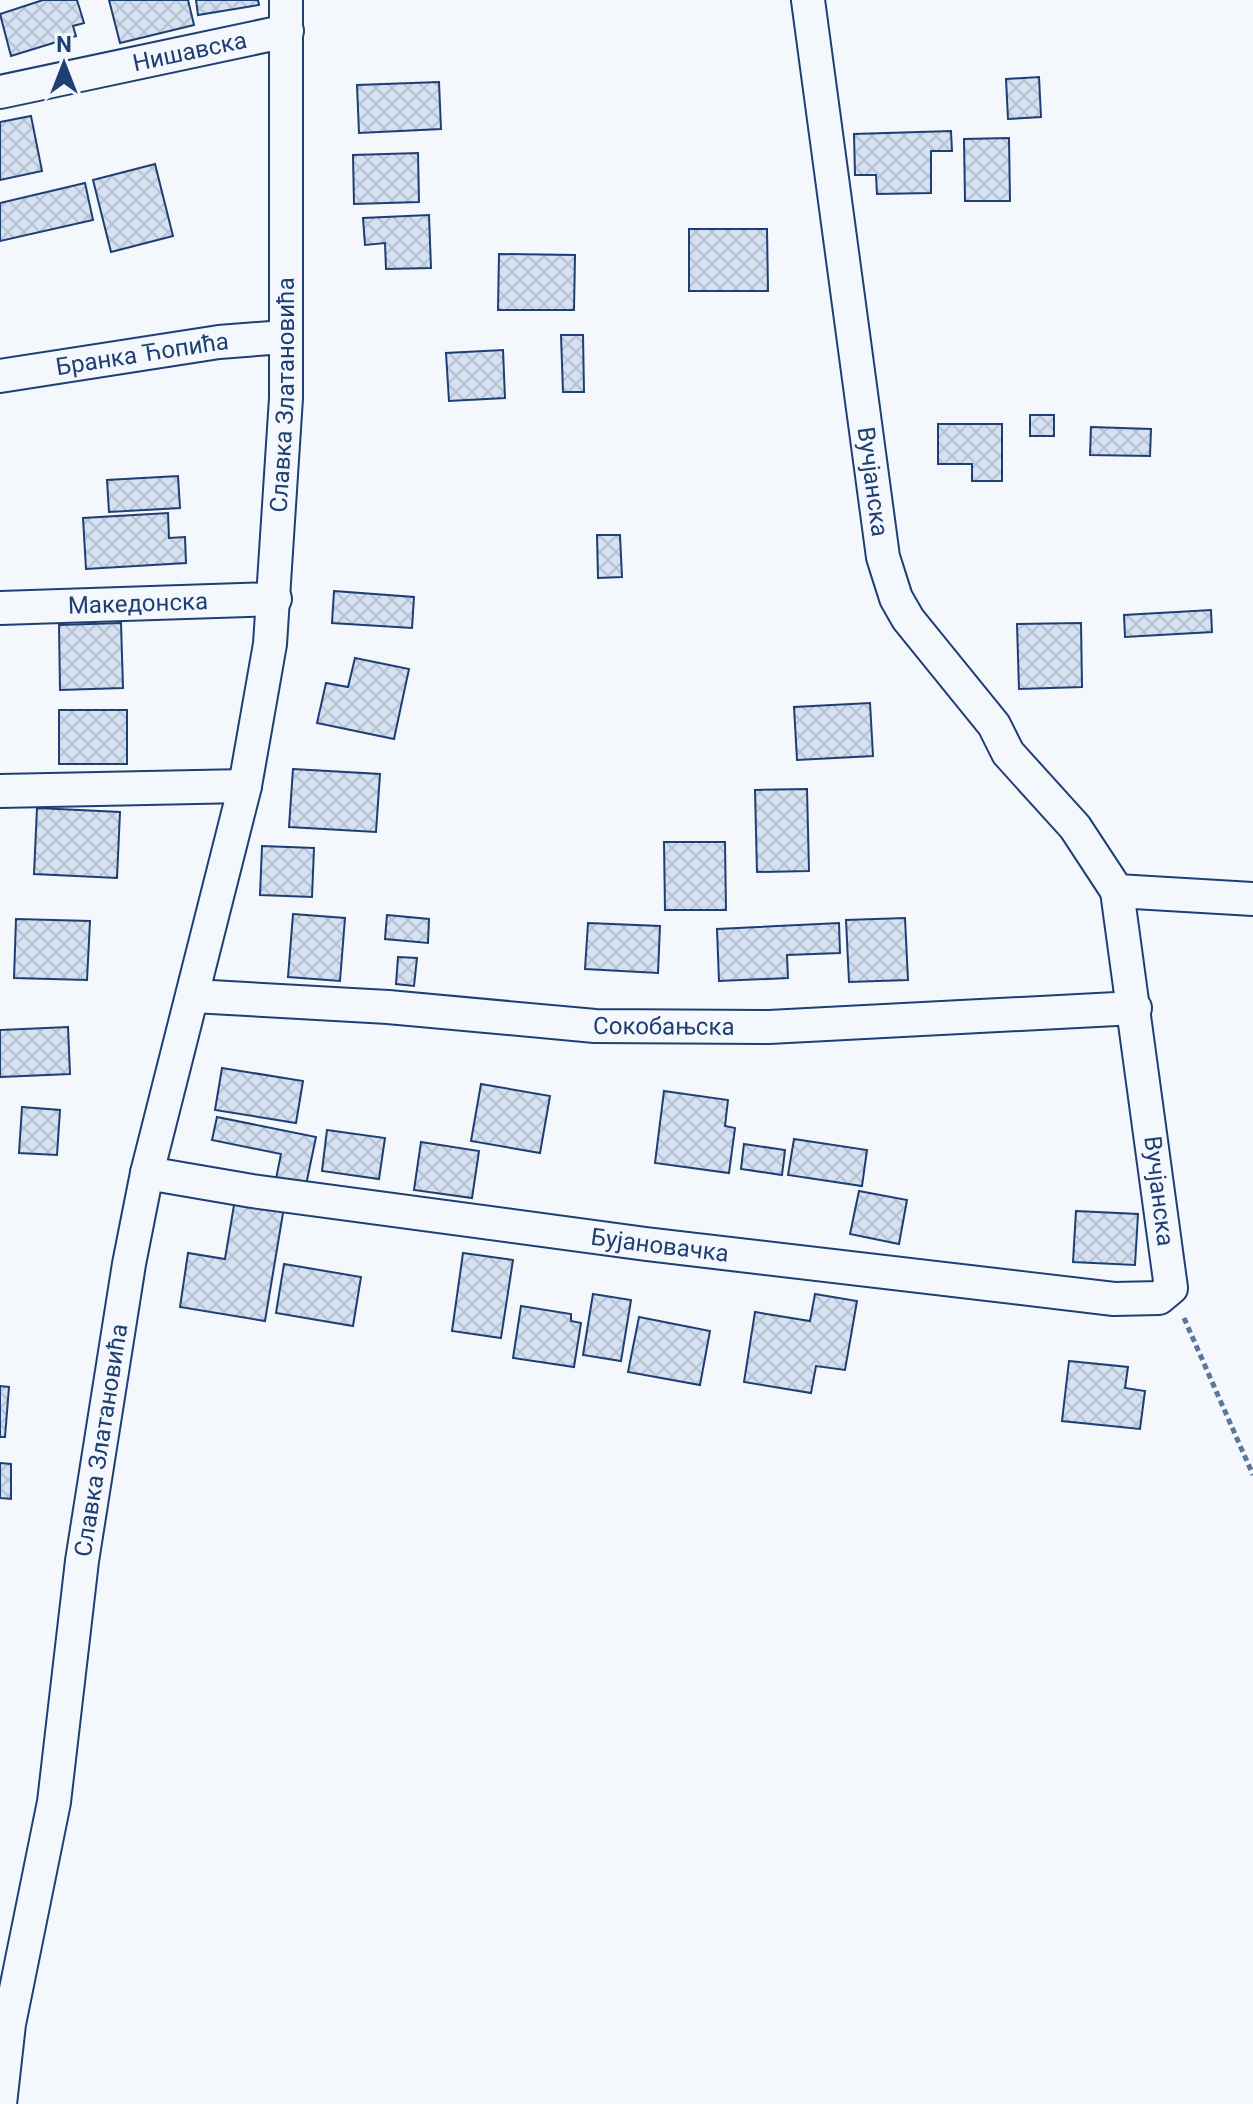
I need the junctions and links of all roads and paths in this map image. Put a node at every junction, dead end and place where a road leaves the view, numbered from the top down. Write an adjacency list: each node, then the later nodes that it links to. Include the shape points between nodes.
1 (808, 0): 10 (street, Вучјанска, via 883,557 896,598 994,725 1008,753 1075,827)
2 (287, 15): 3 (street, Нишавска); 4 (street, Славка Златановића)
3 (0, 92)
4 (284, 337): 5 (street, Бранка Ћопића); 6 (street, Славка Златановића, via 286,398)
5 (0, 376)
6 (275, 599): 7 (street, Македонска); 8 (street, Славка Златановића)
7 (0, 608)
8 (245, 786): 9 (street); 12 (street, Славка Златановића)
9 (0, 791)
10 (1117, 891): 11 (street); 13 (street, Вучјанска)
11 (1253, 899)
12 (193, 996): 13 (street, Сокобањска, via 595,1026 769,1027); 14 (street, Славка Златановића)
13 (1135, 1008): 15 (street, Вучјанска)
14 (147, 1173): 15 (street, Бујановачка, via 646,1244 1114,1299 1159,1298); 17 (street, Славка Златановића, via 82,1561 54,1802 9,2024)
15 (1171, 1288): 16 (path)
16 (1253, 1475)
17 (0, 2104)

